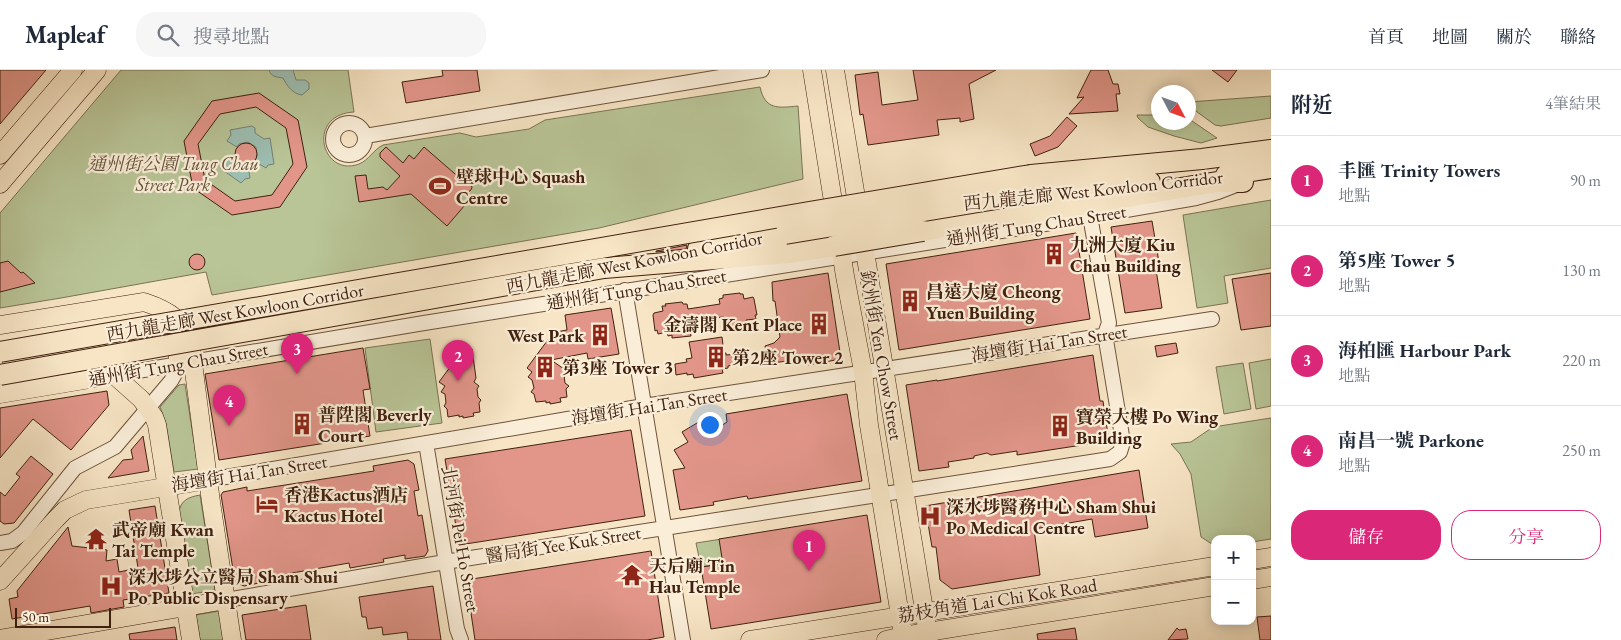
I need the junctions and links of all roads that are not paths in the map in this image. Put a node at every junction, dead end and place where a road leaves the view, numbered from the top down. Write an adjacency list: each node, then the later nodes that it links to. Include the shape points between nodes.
1 (73, 70): 8 (main road)
2 (97, 70): 12 (main road)
3 (762, 70): 6 (street)
4 (812, 70): 15 (main road, 欽州街 Yen Chow Street)
5 (834, 70): 14 (main road, 欽州街 Yen Chow Street)
6 (365, 136)
7 (1271, 150): 21 (highway, 西九龍走廊 West Kowloon Corridor, bridge, via 988,182)
8 (0, 155)
9 (1271, 168): 16 (highway, 西九龍走廊 West Kowloon Corridor, bridge, via 991,199)
10 (1271, 177): 11 (main road, 通州街 Tung Chau Street)
11 (1243, 182): 13 (street, 通州街 Tung Chau Street, via 1196,198); 16 (highway, bridge, via 1217,182 789,253)
12 (0, 184)
13 (1090, 216): 14 (street, 通州街 Tung Chau Street); 20 (street, via 1108,323)
14 (864, 252): 15 (street, 通州街 Tung Chau Street); 23 (main road, 欽州街 Yen Chow Street)
15 (843, 256): 17 (street, 通州街 Tung Chau Street); 24 (main road, 欽州街 Yen Chow Street)
16 (604, 268): 25 (highway, 西九龍走廊 West Kowloon Corridor, bridge)
17 (625, 290): 22 (street, 通州街 Tung Chau Street); 28 (street)
18 (1212, 318): 20 (street, 海壇街 Hai Tan Street, via 1179,317)
19 (0, 325): 22 (main road, via 144,302 169,313)
20 (1105, 334): 23 (street, 海壇街 Hai Tan Street); 33 (street, 醫局街 Yee Kuk Street, via 1122,437 1122,447 1117,456)
21 (0, 352)
22 (185, 362): 26 (street, 通州街 Tung Chau Street); 29 (street); 31 (main road)
23 (885, 368): 24 (street, 海壇街 Hai Tan Street); 33 (main road, 欽州街 Yen Chow Street)
24 (864, 371): 28 (street, 海壇街 Hai Tan Street); 34 (main road, 欽州街 Yen Chow Street)
25 (0, 375)
26 (114, 375): 27 (main road, 通州街 Tung Chau Street); 29 (main road)
27 (0, 394)
28 (644, 406): 30 (street, 海壇街 Hai Tan Street); 35 (street)
29 (148, 407): 32 (main road, via 157,425); 36 (street, via 115,447 76,468 24,533 12,541)
30 (426, 444): 31 (street, 海壇街 Hai Tan Street); 39 (street, 北河街 Pei Ho Street)
31 (208, 480): 32 (main road, 海壇街 Hai Tan Street); 45 (main road)
32 (167, 486): 43 (main road, 海壇街 Hai Tan Street, via 86,500 65,510); 46 (main road)
33 (904, 490): 34 (street, 醫局街 Yee Kuk Street); 47 (main road, 欽州街 Yen Chow Street)
34 (881, 494): 35 (street, 醫局街 Yee Kuk Street); 48 (main road, 欽州街 Yen Chow Street)
35 (665, 528): 39 (street, 醫局街 Yee Kuk Street); 55 (street)
36 (0, 543)
37 (1271, 557): 38 (main road)
38 (1256, 559)
39 (444, 562): 45 (street, 醫局街 Yee Kuk Street); 54 (street, 北河街 Pei Ho Street)
40 (1211, 567): 47 (main road, 荔枝角道 Lai Chi Kok Road)
41 (1271, 577): 42 (main road)
42 (1256, 579)
43 (0, 582)
44 (1211, 587): 49 (main road, 荔枝角道 Lai Chi Kok Road)
45 (226, 600): 46 (main road, 醫局街 Yee Kuk Street); 53 (main road)
46 (186, 606): 51 (main road, 醫局街 Yee Kuk Street); 52 (main road)
47 (925, 611): 48 (main road, 荔枝角道 Lai Chi Kok Road); 49 (main road, 欽州街 Yen Chow Street)
48 (900, 615): 50 (main road, 欽州街 Yen Chow Street); 56 (main road, 荔枝角道 Lai Chi Kok Road)
49 (928, 636): 50 (main road, 荔枝角道 Lai Chi Kok Road)
50 (903, 638): 57 (main road, 荔枝角道 Lai Chi Kok Road)
51 (0, 639)
52 (191, 640)
53 (232, 640)
54 (461, 640)
55 (683, 640)
56 (750, 640)
57 (886, 640)

